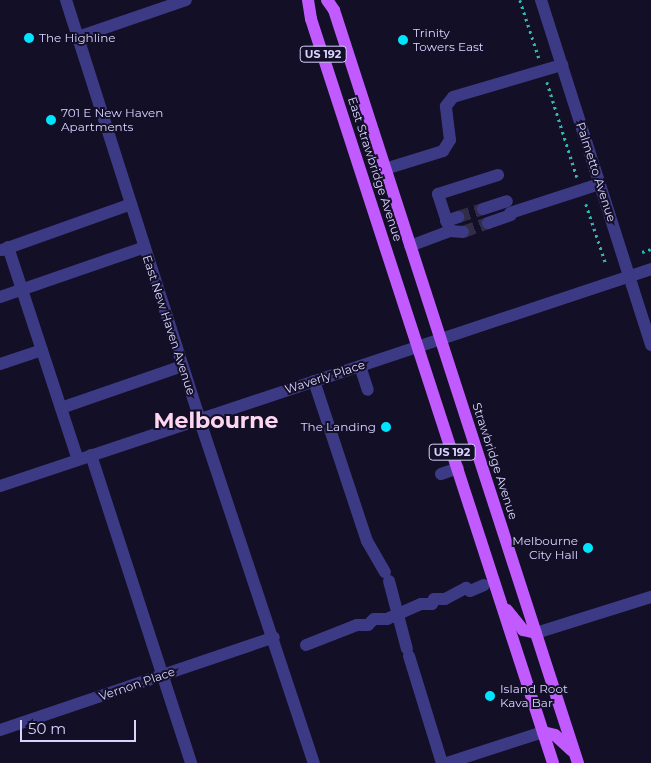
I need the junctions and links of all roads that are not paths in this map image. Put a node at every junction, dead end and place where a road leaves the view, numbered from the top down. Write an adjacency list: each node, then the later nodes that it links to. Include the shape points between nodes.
1 (186, 0): 6 (street)
2 (308, 0): 26 (main road, East Strawbridge Avenue / US 192, via 311,18)
3 (327, 0): 8 (main road, East Strawbridge Avenue / US 192, via 334,10)
4 (541, 0): 7 (street, Palmetto Avenue)
5 (69, 3): 6 (street, East New Haven Avenue)
6 (78, 37): 11 (street, East New Haven Avenue)
7 (562, 65): 8 (street, via 453,97 446,106 450,140 443,151); 10 (street, Palmetto Avenue)
8 (385, 169): 17 (main road, East Strawbridge Avenue / US 192)
9 (498, 175): 14 (street, via 438,194)
10 (599, 184): 13 (street); 21 (street, Palmetto Avenue)
11 (131, 204): 18 (street, East New Haven Avenue); 19 (street)
12 (483, 209): 13 (street)
13 (509, 210): 15 (street)
14 (451, 223): 16 (street); 17 (street)
15 (488, 223)
16 (464, 232)
17 (410, 246): 24 (main road, East Strawbridge Avenue / US 192)
18 (145, 247): 22 (street); 29 (street, East New Haven Avenue)
19 (4, 249): 22 (street)
20 (651, 269): 21 (street, Waverly Place)
21 (629, 276): 24 (street, Waverly Place); 25 (street, Palmetto Avenue)
22 (22, 289): 23 (street); 27 (street)
23 (0, 297)
24 (440, 339): 26 (street, Waverly Place); 44 (main road, Strawbridge Avenue / US 192)
25 (651, 345)
26 (418, 346): 30 (street, Waverly Place); 37 (main road, US 192)
27 (42, 350): 28 (street); 33 (street)
28 (0, 364)
29 (182, 366): 33 (street); 34 (street, East New Haven Avenue)
30 (360, 366): 31 (street, Waverly Place); 32 (street)
31 (314, 381): 34 (street, Waverly Place); 43 (street, via 367,541 387,576)
32 (368, 390)
33 (61, 408): 36 (street)
34 (199, 418): 35 (street, Waverly Place); 45 (street, East New Haven Avenue)
35 (91, 455): 36 (street, Waverly Place); 47 (street)
36 (78, 460): 39 (street, Waverly Place)
37 (458, 468): 38 (street); 42 (main road, US 192)
38 (441, 474)
39 (0, 486)
40 (484, 586): 43 (street, via 466,588 445,599 434,599 432,604 421,604)
41 (651, 597): 44 (street, via 637,607)
42 (500, 600): 44 (main road, via 523,630); 49 (main road, US 192)
43 (397, 616): 46 (street, via 374,619 368,625 358,625 340,634 338,631); 53 (street)
44 (536, 633): 50 (main road, Strawbridge Avenue / US 192)
45 (274, 637): 47 (street, Vernon Place); 52 (street, East New Haven Avenue)
46 (306, 646)
47 (162, 675): 48 (street, Vernon Place); 51 (street)
48 (0, 730)
49 (543, 732): 50 (main road, via 566,742); 54 (street); 55 (main road, US 192)
50 (577, 760)
51 (191, 763)
52 (314, 763)
53 (442, 763)
54 (447, 763)
55 (553, 763)

